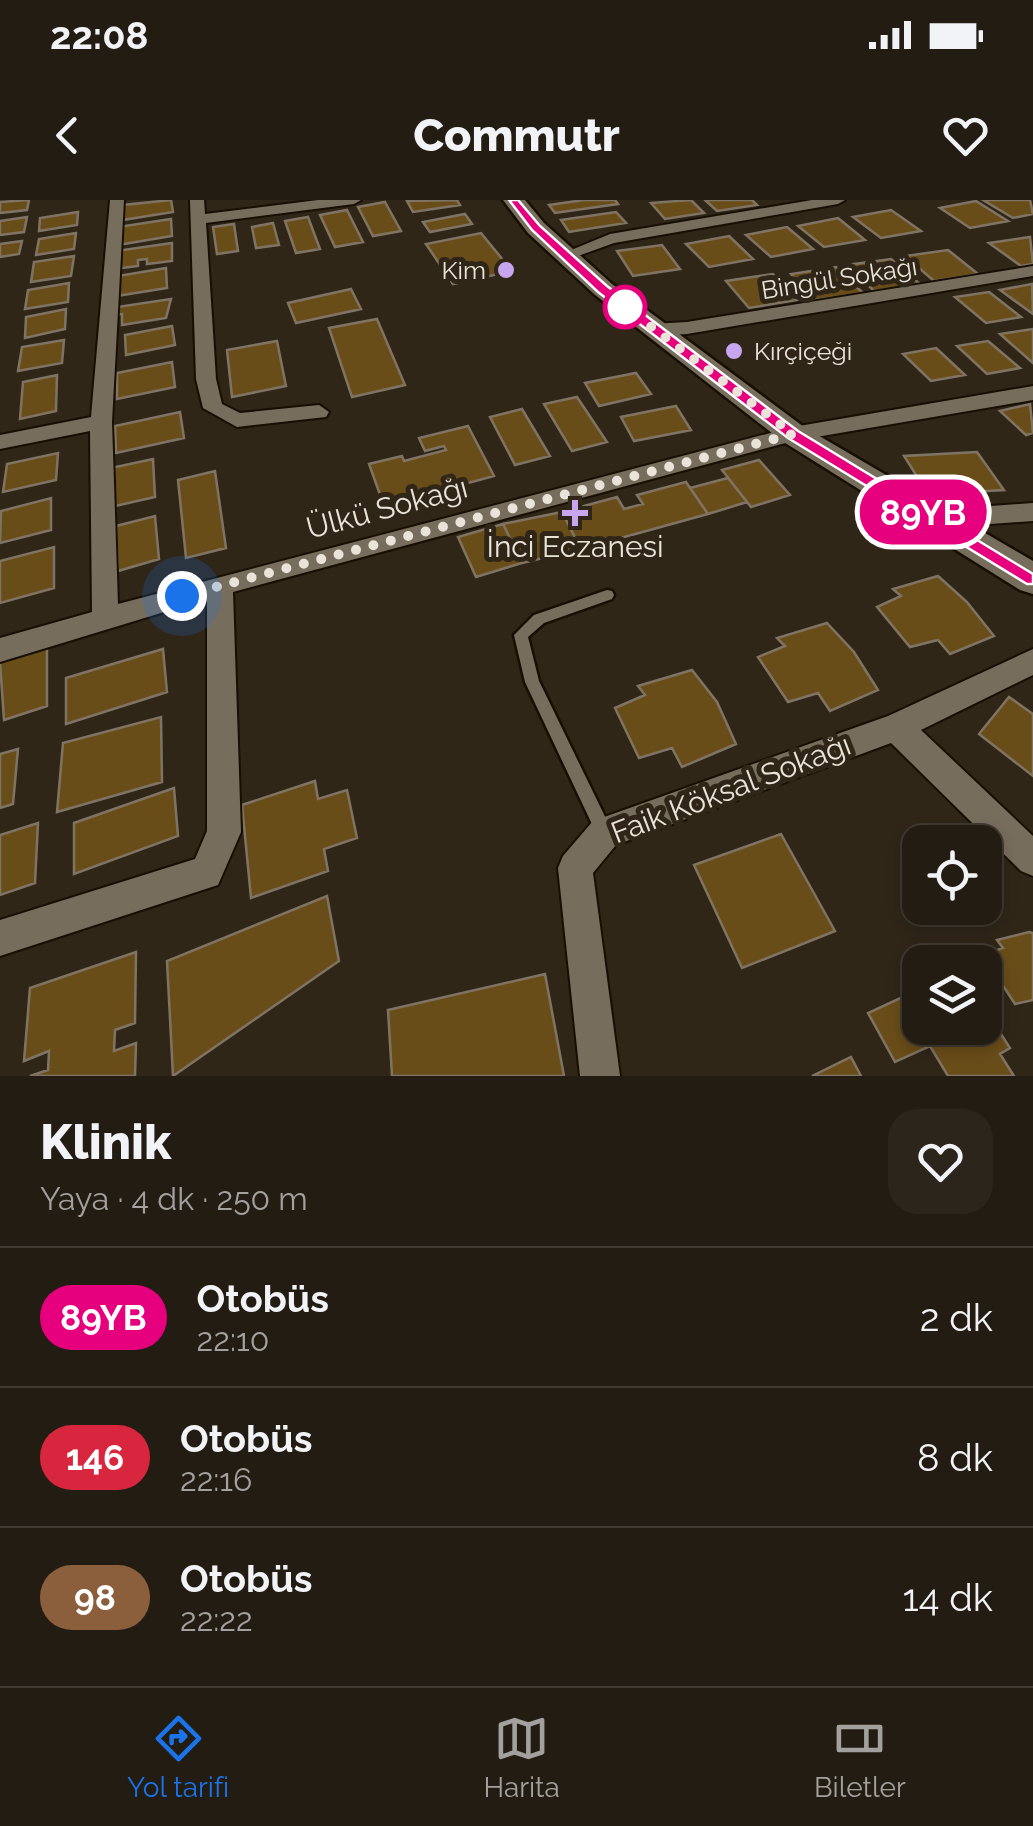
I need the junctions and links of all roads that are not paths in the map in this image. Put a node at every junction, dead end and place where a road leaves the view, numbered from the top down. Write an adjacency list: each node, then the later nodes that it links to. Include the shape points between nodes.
1 (118, 200): 11 (street)
2 (354, 200): 5 (street)
3 (514, 200): 6 (main road)
4 (838, 200): 6 (street, via 610,239)
5 (199, 210): 10 (street, via 213,408 238,420)
6 (566, 255): 8 (main road)
7 (1033, 272): 8 (street, Bingül Sokağı)
8 (652, 330): 12 (main road)
9 (1033, 392): 12 (street, Ülkü Sokağı)
10 (318, 412)
11 (101, 422): 13 (street); 19 (street)
12 (793, 434): 15 (main road); 17 (street, Ülkü Sokağı)
13 (0, 442)
14 (1033, 512): 15 (street)
15 (935, 519): 16 (main road)
16 (1033, 579)
17 (220, 585): 19 (street, Ülkü Sokağı); 25 (street, via 224,832 206,873)
18 (607, 595): 23 (lane, via 539,619 521,635 532,682)
19 (105, 617): 20 (street, Ülkü Sokağı)
20 (0, 650)
21 (1033, 660): 22 (street, Faik Köksal Sokağı)
22 (896, 727): 23 (street, Faik Köksal Sokağı); 24 (street)
23 (605, 834): 26 (street, Faik Köksal Sokağı, via 575,868)
24 (1033, 859)
25 (0, 938)
26 (600, 1076)

